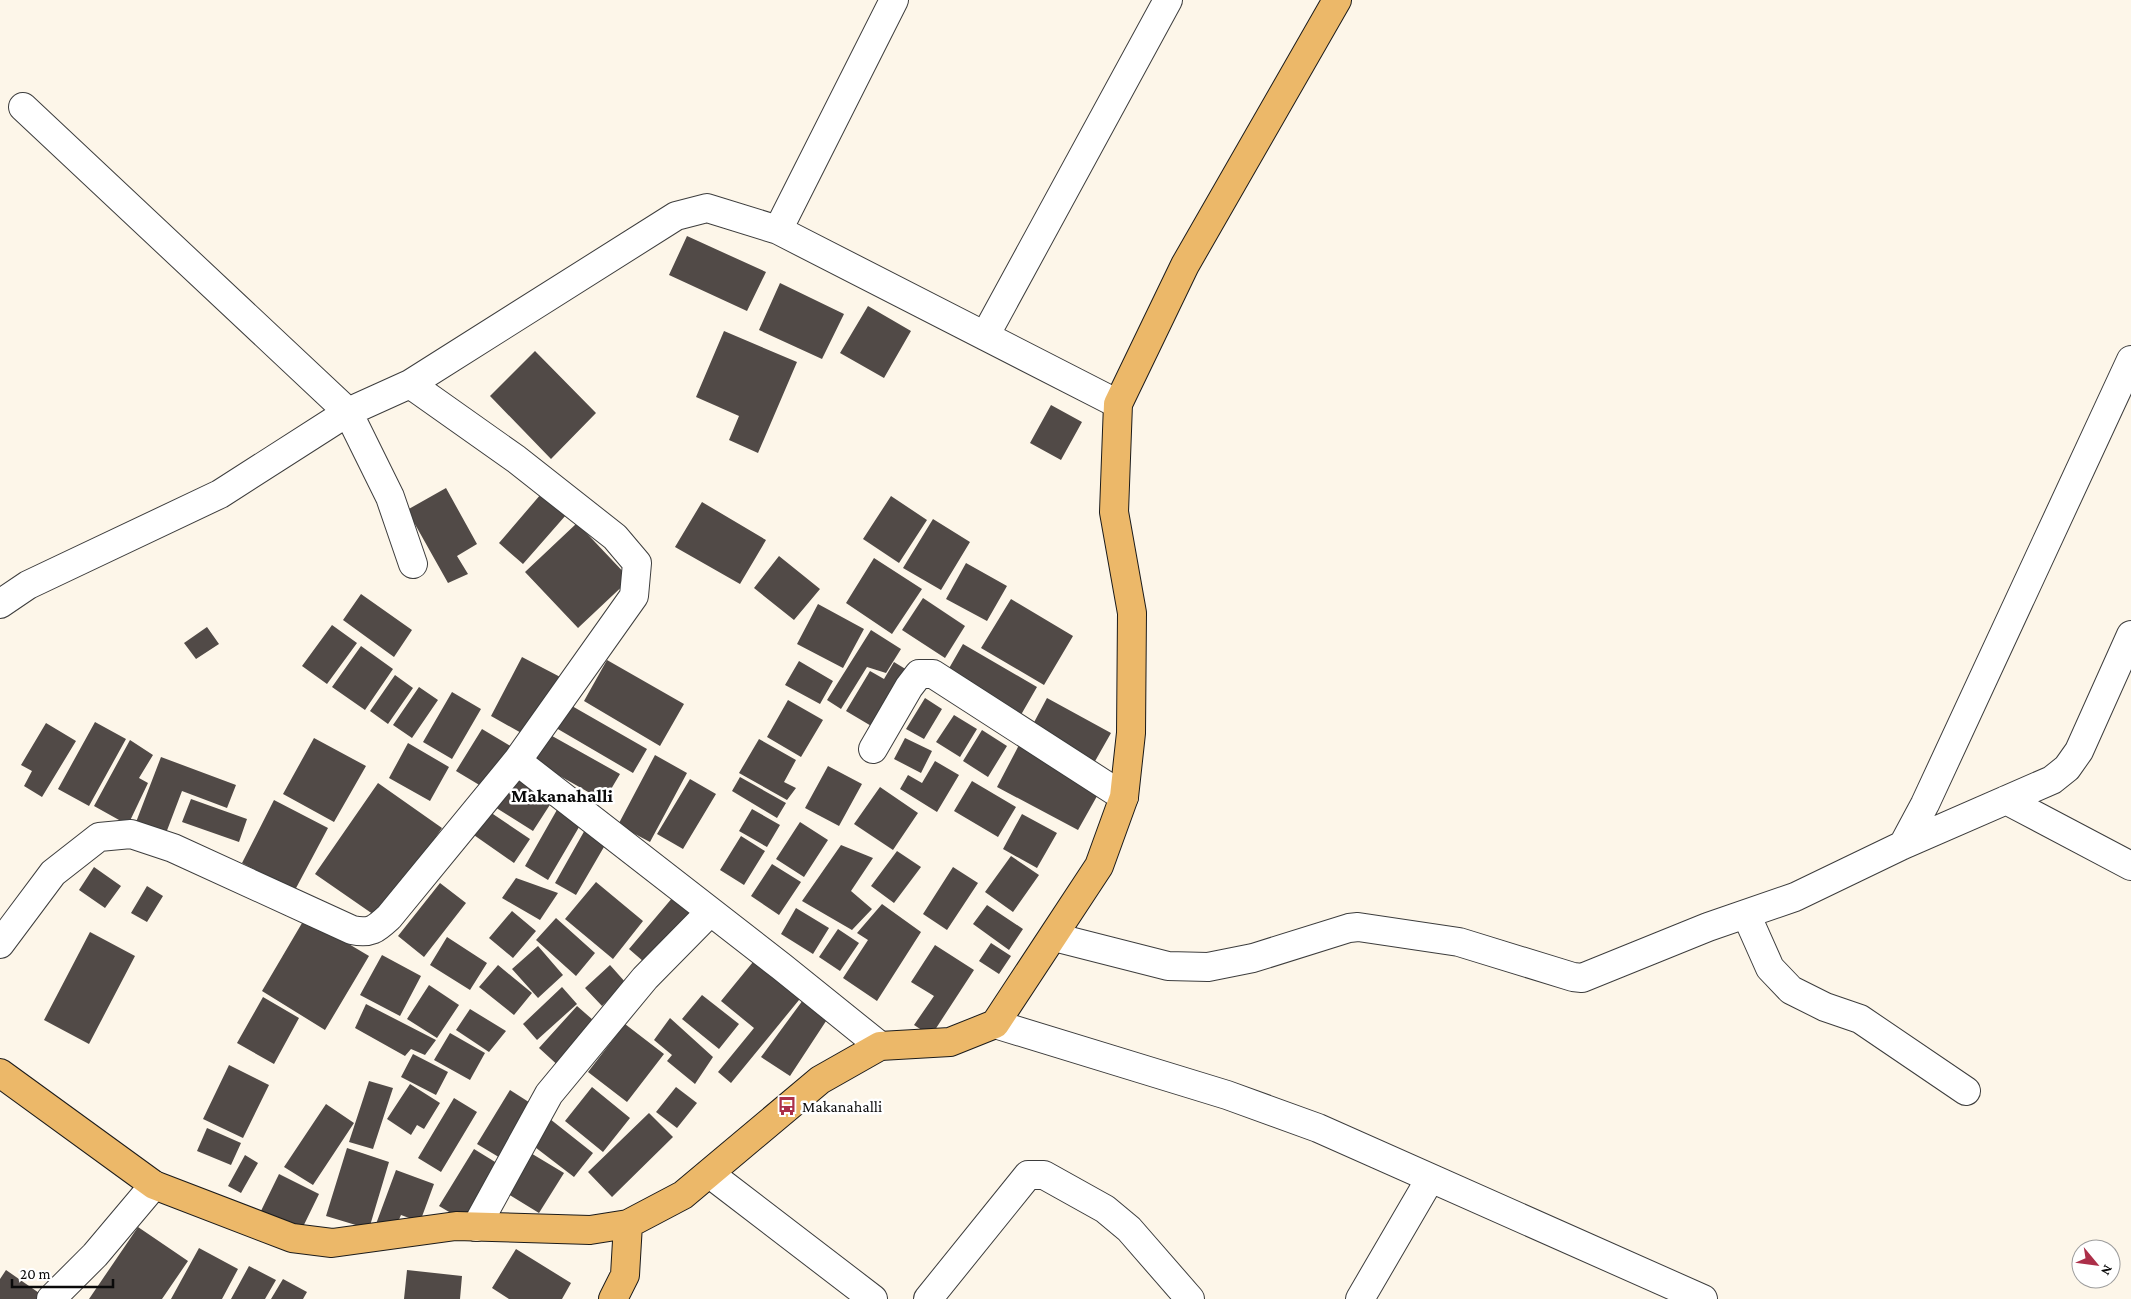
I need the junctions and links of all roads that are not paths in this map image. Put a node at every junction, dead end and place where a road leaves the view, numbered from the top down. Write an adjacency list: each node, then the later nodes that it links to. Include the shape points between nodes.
1 (894, 0): 5 (street)
2 (1168, 0): 6 (street)
3 (1336, 0): 9 (main road, via 1185,265)
4 (23, 107): 10 (street)
5 (778, 230): 6 (street); 8 (street, via 707,208 676,216)
6 (985, 336): 9 (street)
7 (2131, 360): 18 (street)
8 (410, 384): 10 (street); 15 (street, via 516,458 614,537 637,564 634,596)
9 (1118, 404): 16 (main road, via 1114,512 1132,613 1131,733)
10 (348, 412): 11 (street, via 390,497); 12 (street, via 220,494 28,585)
11 (413, 564)
12 (0, 604)
13 (2131, 635): 17 (street, via 2079,751 2067,768 2052,780)
14 (873, 750): 16 (street, via 919,674 933,674)
15 (517, 761): 20 (street); 23 (street, via 389,917 365,933 352,930 173,848 131,834 99,837 53,873)
16 (1124, 797): 22 (main road, via 1099,866)
17 (2006, 800): 18 (street); 19 (street)
18 (1903, 845): 21 (street, via 1796,898)
19 (2131, 866)
20 (710, 912): 25 (street); 32 (street, via 645,978 549,1094)
21 (1746, 914): 22 (street, via 1582,978 1459,942 1358,927 1253,958 1208,967 1168,966); 27 (street, via 1770,968 1791,990 1860,1019)
22 (1054, 937): 24 (main road)
23 (0, 944)
24 (995, 1024): 25 (main road, via 950,1042); 29 (street, via 1227,1095 1318,1128)
25 (880, 1046): 28 (main road, via 820,1080)
26 (0, 1073): 30 (main road)
27 (1966, 1091)
28 (710, 1174): 31 (main road, via 683,1195); 35 (street)
29 (1430, 1179): 38 (street); 39 (street)
30 (154, 1185): 32 (main road, via 292,1238 332,1243 456,1226); 33 (street, via 95,1255)
31 (628, 1224): 32 (main road, via 590,1230); 34 (main road, via 625,1275)
32 (476, 1227)
33 (51, 1299)
34 (613, 1299)
35 (873, 1299)
36 (928, 1299): 37 (street, via 1028,1175 1044,1175 1105,1209 1129,1228)
37 (1190, 1299)
38 (1360, 1299)
39 (1703, 1299)

